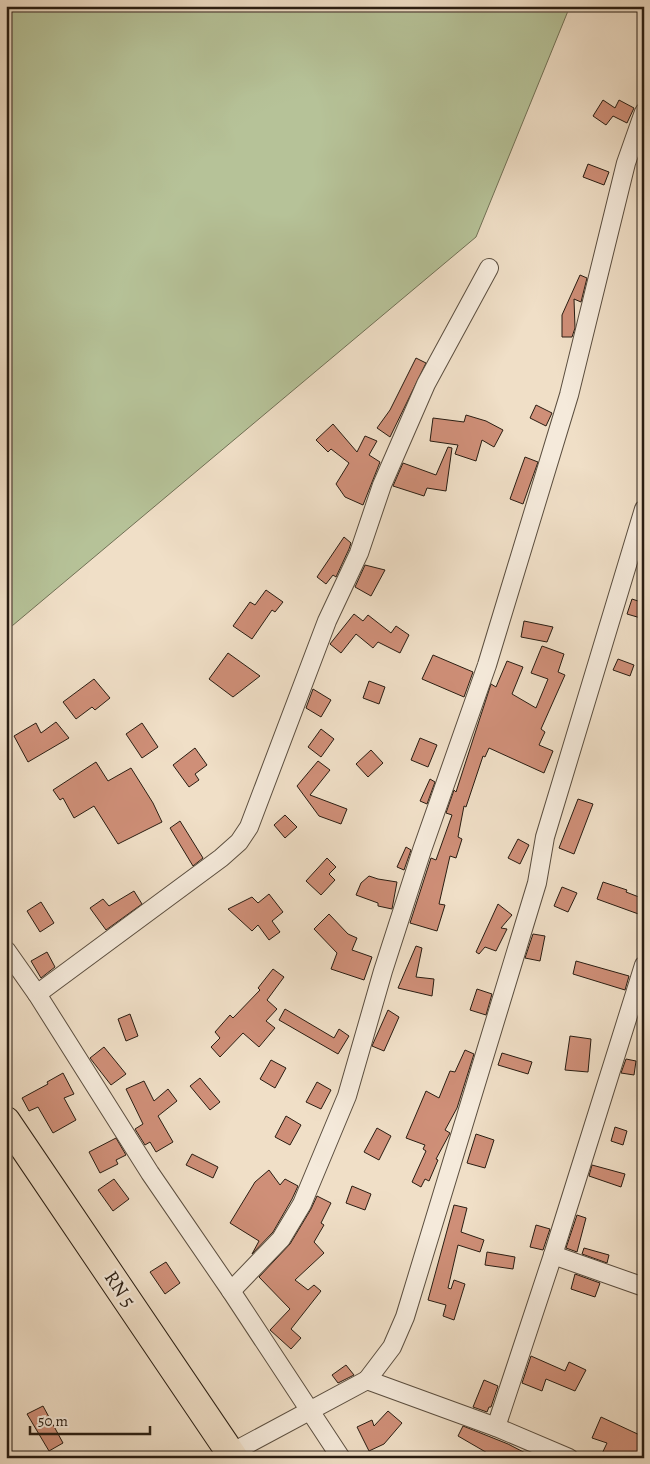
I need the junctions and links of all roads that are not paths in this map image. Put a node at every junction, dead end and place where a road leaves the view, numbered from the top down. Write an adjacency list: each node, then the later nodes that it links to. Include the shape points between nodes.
1 (644, 112): 10 (street, via 626,163 569,395 487,665 422,850 348,1096 290,1225 281,1239)
2 (489, 268): 6 (street, via 426,384 382,485 359,553 326,621 249,827 221,858)
3 (644, 509): 11 (street, via 545,837 534,893 405,1317 392,1348)
4 (6, 950): 6 (street)
5 (644, 965): 8 (street)
6 (37, 994): 10 (street, via 150,1173)
7 (6, 1121): 14 (main road, RN 5 / RN 5)
8 (553, 1256): 9 (street); 13 (street)
9 (644, 1287)
10 (231, 1291): 12 (street)
11 (367, 1380): 12 (street); 13 (street)
12 (310, 1411): 14 (street); 15 (street)
13 (496, 1427): 16 (street)
14 (232, 1456)
15 (341, 1458)
16 (569, 1458)

